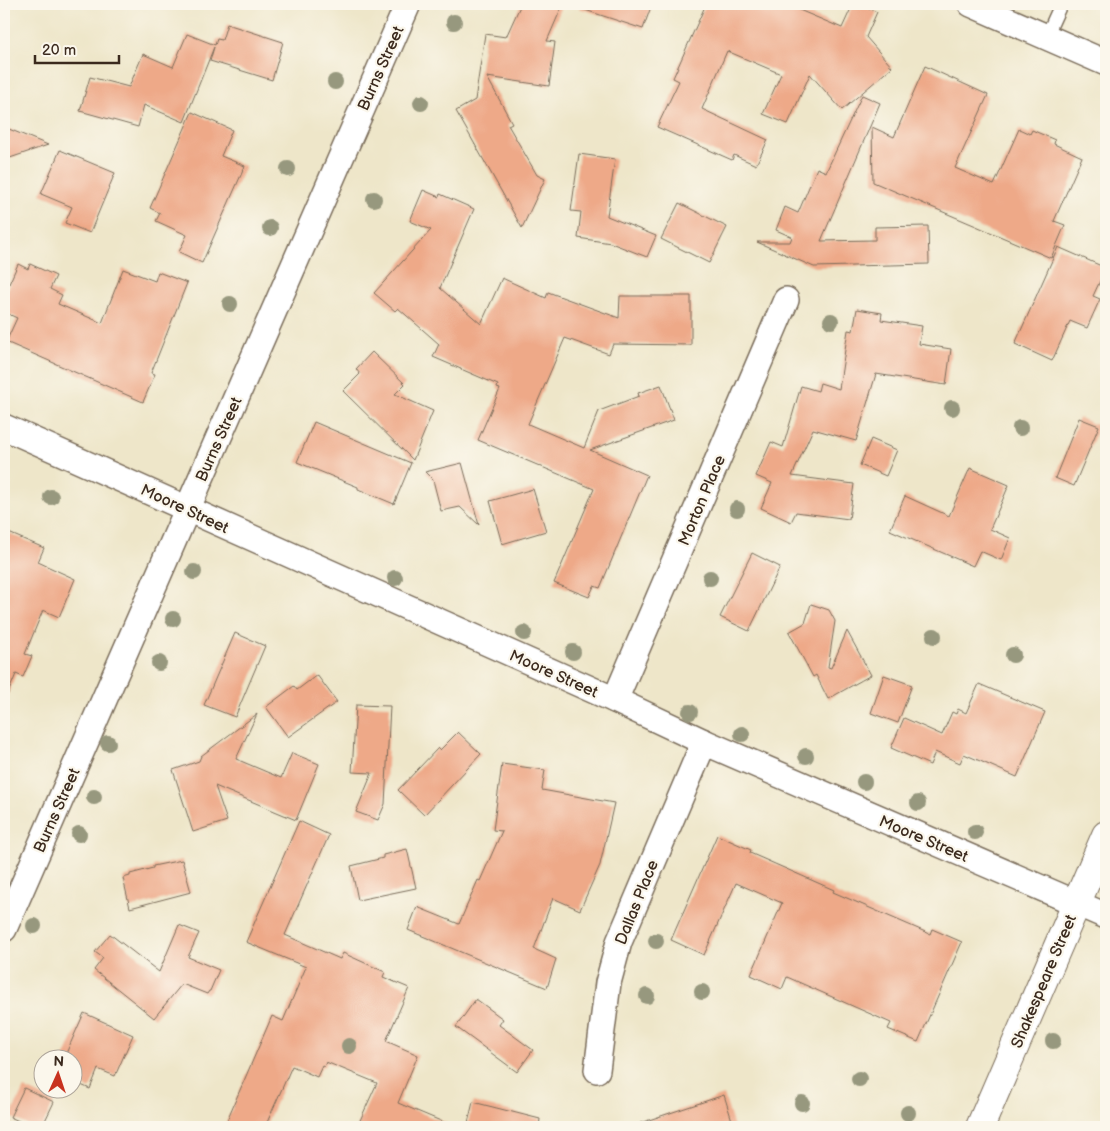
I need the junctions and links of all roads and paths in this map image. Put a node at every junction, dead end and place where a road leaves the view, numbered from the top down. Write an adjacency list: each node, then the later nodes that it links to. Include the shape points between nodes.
1 (408, 4): 8 (street, Burns Street)
2 (971, 4): 4 (street)
3 (1061, 4): 4 (lane)
4 (1046, 37): 5 (street)
5 (1106, 63)
6 (786, 300): 9 (street, Morton Place)
7 (4, 427): 8 (street, Moore Street)
8 (188, 508): 9 (street, Moore Street); 14 (street, Burns Street)
9 (615, 700): 10 (street, Moore Street)
10 (704, 742): 12 (street, Moore Street); 15 (street, Dallas Place, via 618,942 608,983)
11 (1106, 835): 12 (street, Shakespeare Street)
12 (1076, 904): 13 (street, Moore Street); 16 (street, Shakespeare Street)
13 (1106, 916)
14 (4, 929)
15 (597, 1070)
16 (980, 1127)

